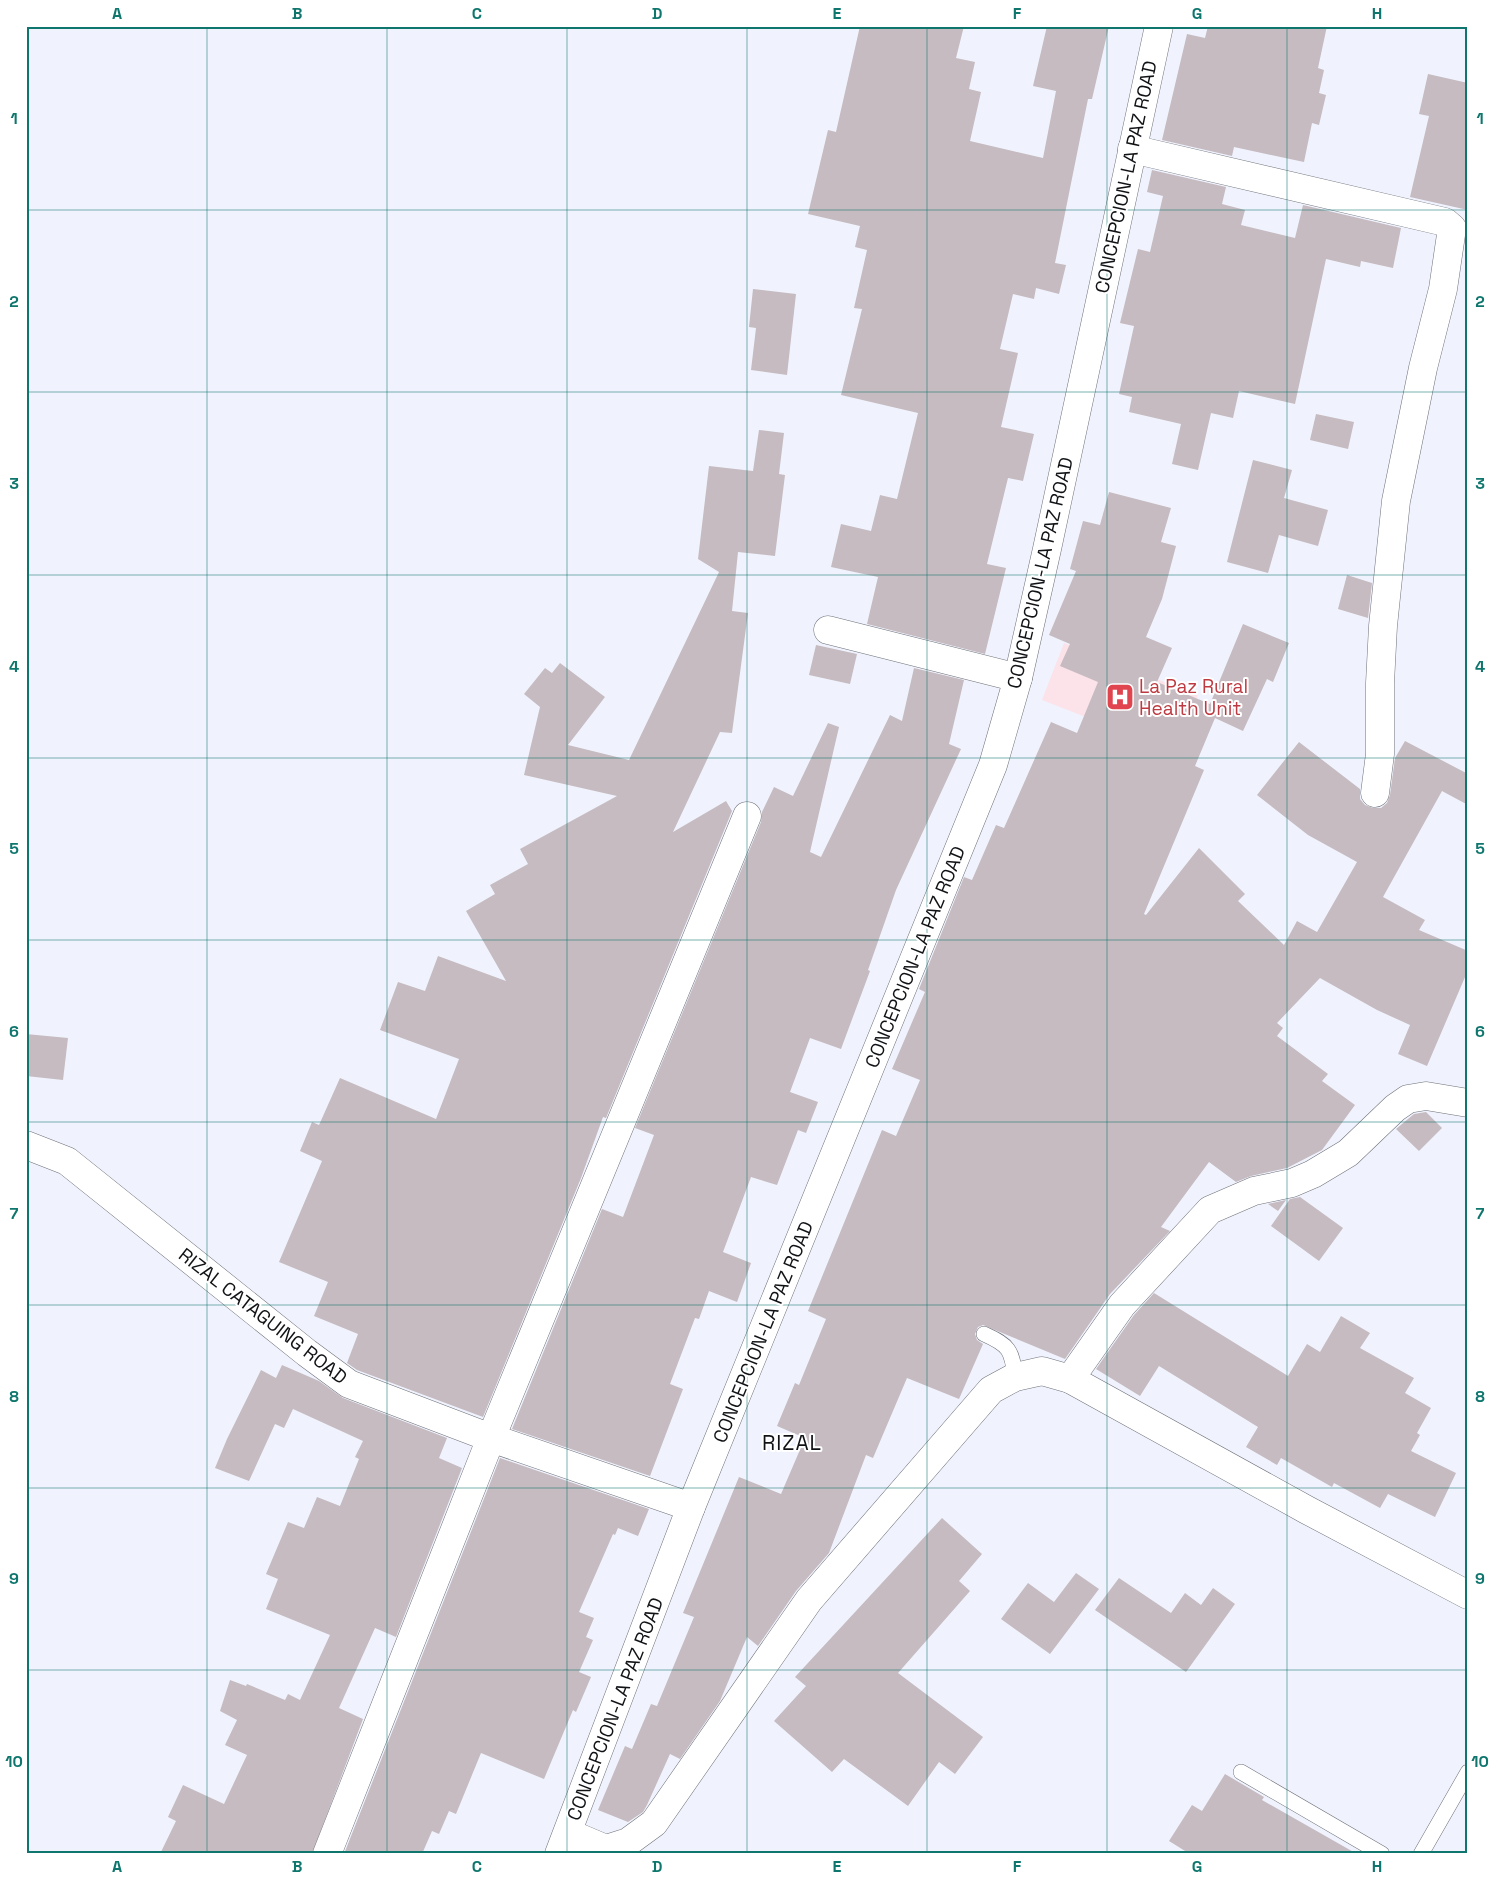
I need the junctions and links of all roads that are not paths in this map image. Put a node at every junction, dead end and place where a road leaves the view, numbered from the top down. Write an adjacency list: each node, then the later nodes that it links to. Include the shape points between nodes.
1 (1159, 26): 2 (street, CONCEPCION-LA PAZ ROAD)
2 (1132, 149): 4 (street, CONCEPCION-LA PAZ ROAD); 5 (street, via 1445,222 1452,228 1443,289 1396,500 1383,626 1380,754)
3 (828, 630): 4 (street)
4 (1018, 678): 13 (street, CONCEPCION-LA PAZ ROAD, via 993,765)
5 (1375, 793)
6 (747, 816): 12 (street)
7 (1468, 1103): 11 (street, via 1426,1096 1408,1098 1348,1152 1314,1174 1292,1183 1254,1191 1210,1210 1122,1305)
8 (26, 1145): 12 (street, RIZAL CATAGUING ROAD, via 67,1161 349,1384)
9 (984, 1334): 10 (lane, via 1002,1342 1013,1356)
10 (1015, 1377): 11 (street, via 1042,1371); 17 (street, via 991,1390 809,1600 654,1823 628,1842 606,1849)
11 (1070, 1379): 14 (street)
12 (491, 1438): 13 (street, RIZAL CATAGUING ROAD); 18 (street)
13 (692, 1508): 17 (street, CONCEPCION-LA PAZ ROAD)
14 (1468, 1595)
15 (1242, 1772): 19 (lane)
16 (1468, 1772): 20 (lane)
17 (564, 1843)
18 (327, 1854)
19 (1382, 1854)
20 (1421, 1854)

